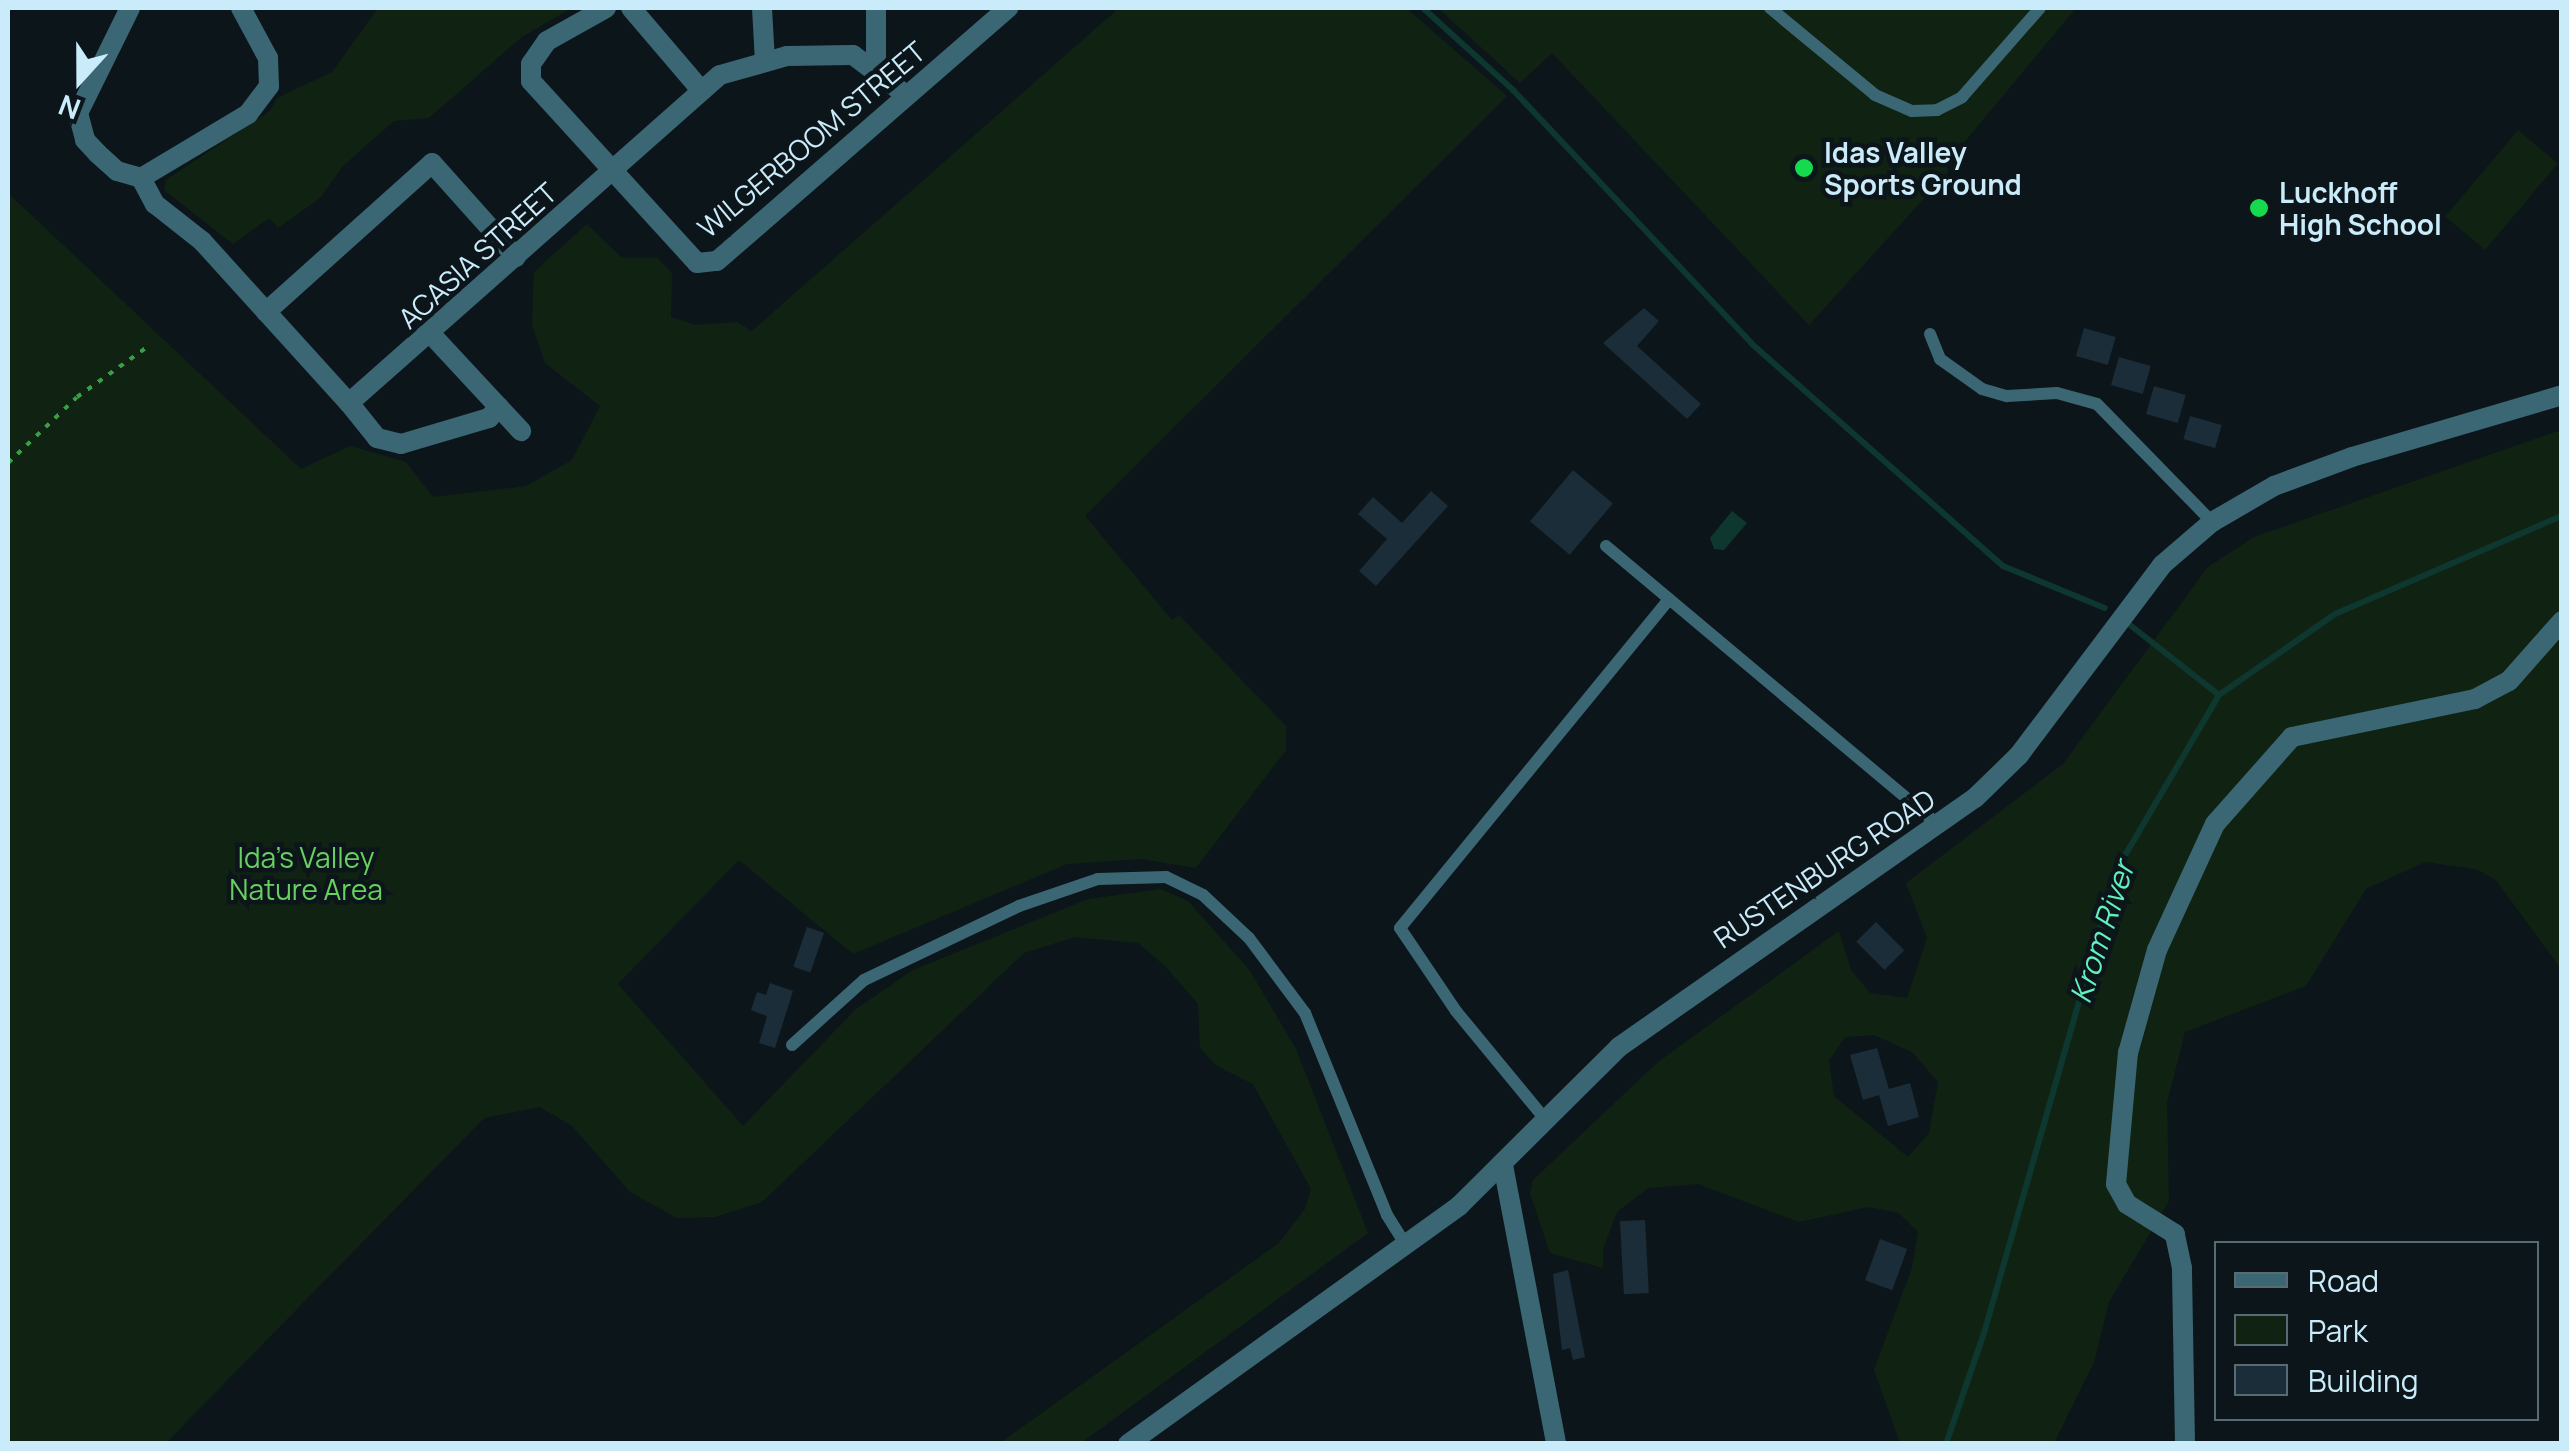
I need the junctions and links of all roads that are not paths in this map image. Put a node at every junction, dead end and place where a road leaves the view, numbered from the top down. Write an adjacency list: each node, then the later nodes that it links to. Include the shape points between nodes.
1 (130, 8): 15 (street, via 78,113 97,154 117,171)
2 (241, 8): 15 (street, via 268,58 269,86 248,114)
3 (606, 8): 14 (street, via 547,41 531,64 531,81)
4 (631, 8): 12 (street)
5 (762, 8): 10 (street)
6 (876, 8): 11 (street)
7 (1008, 8): 13 (street, WILGERBOOM STREET)
8 (1770, 8): 9 (lane, via 1875,95 1912,111 1938,110 1962,98)
9 (2040, 8)
10 (765, 62): 11 (street, ACASIA STREET, via 852,56); 12 (street, ACASIA STREET, via 720,75)
11 (876, 67): 13 (street)
12 (702, 91): 14 (street, ACASIA STREET)
13 (906, 95): 14 (street, WILGERBOOM STREET, via 717,261 698,263 681,253)
14 (610, 173): 16 (street, ACASIA STREET)
15 (140, 178): 17 (street, via 154,204 202,241)
16 (516, 257): 17 (street, via 432,163); 18 (street, ACASIA STREET)
17 (266, 312): 21 (street)
18 (430, 334): 21 (street, ACASIA STREET); 22 (street)
19 (1930, 334): 24 (lane, via 1940,359 1982,389 2007,396 2057,393 2097,404)
20 (2562, 395): 24 (street, RUSTENBURG ROAD, via 2352,457 2274,486)
21 (349, 403): 22 (street, via 376,438 402,444 489,418)
22 (499, 407): 23 (street)
23 (521, 430)
24 (2212, 522): 28 (street, RUSTENBURG ROAD, via 2162,565 2019,754)
25 (1606, 546): 26 (lane)
26 (1669, 599): 28 (lane); 30 (lane, via 1400,928 1456,1011)
27 (2562, 621): 35 (street, via 2509,681 2474,698 2292,737 2215,824 2157,950 2128,1053 2116,1184 2126,1204 2175,1234 2182,1268)
28 (1938, 825): 30 (street, RUSTENBURG ROAD, via 1680,1002)
29 (792, 1045): 32 (lane, via 864,980 1018,906 1098,880 1166,876 1203,895 1249,938 1304,1013 1387,1215)
30 (1545, 1118): 31 (street, RUSTENBURG ROAD)
31 (1502, 1165): 32 (street, RUSTENBURG ROAD); 34 (street)
32 (1406, 1245): 33 (street, RUSTENBURG ROAD)
33 (1128, 1444)
34 (1556, 1444)
35 (2185, 1444)

